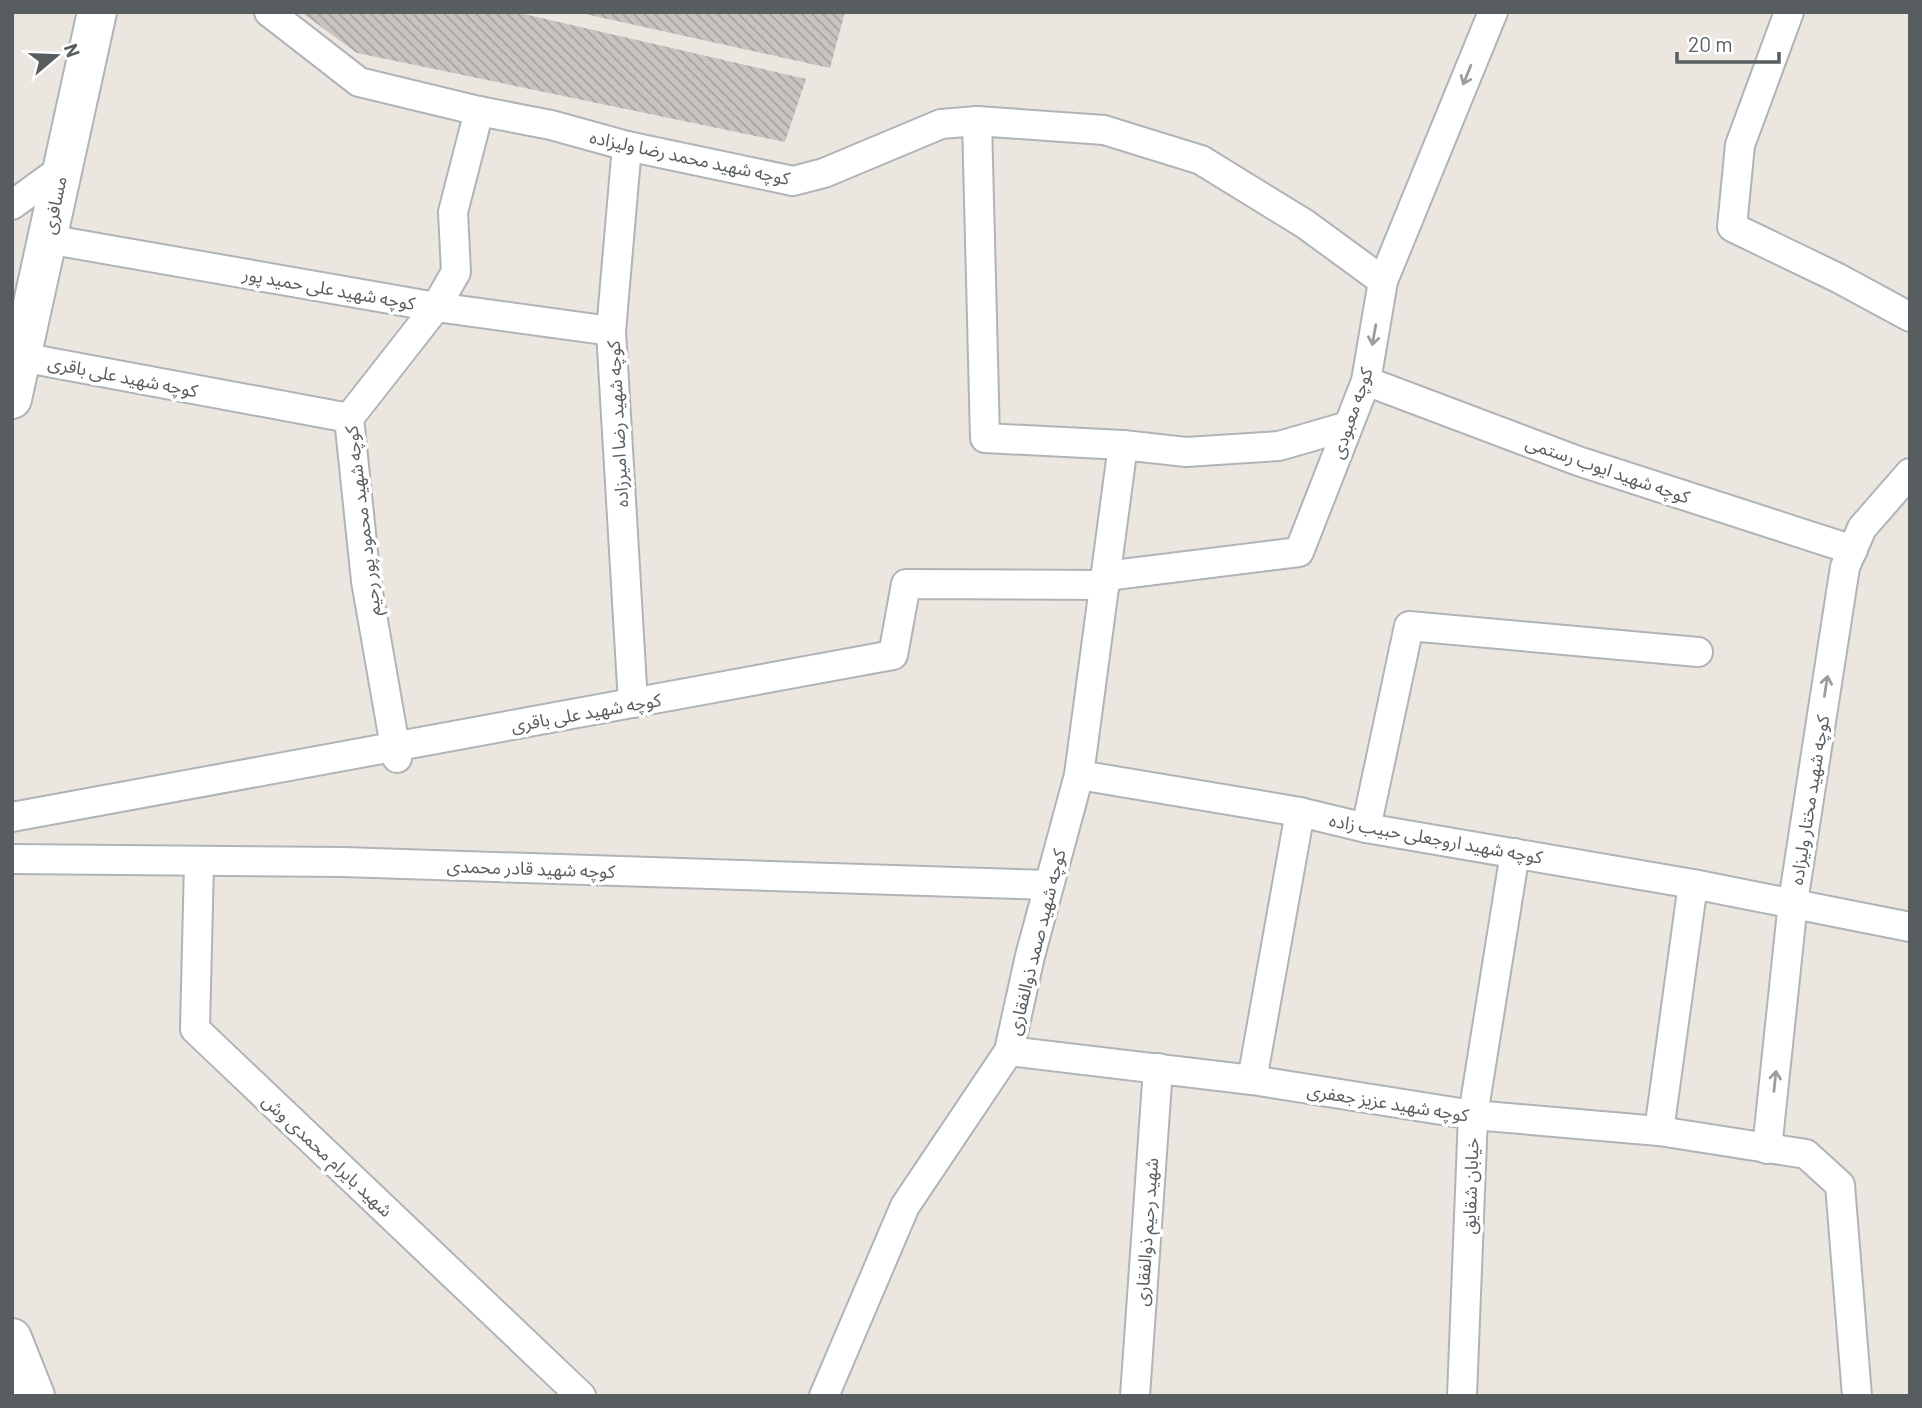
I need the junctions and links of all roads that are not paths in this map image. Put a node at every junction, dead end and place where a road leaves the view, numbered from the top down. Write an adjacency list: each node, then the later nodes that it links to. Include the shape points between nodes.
1 (97, 12): 8 (main road, مسافری)
2 (269, 12): 5 (street, کوچه شهید محمد رضا ولیزاده, via 359,82)
3 (1493, 12): 11 (street, کوچه معبودی, one-way to 11)
4 (1790, 12): 13 (street, via 1740,145 1732,227)
5 (479, 111): 7 (street, کوچه شهید محمد رضا ولیزاده); 12 (street, کوچه شهید محمود پور رحیم, via 453,212 456,272)
6 (977, 121): 7 (street, کوچه شهید محمد رضا ولیزاده, via 941,124 824,173 793,181); 11 (street, کوچه شهید محمد رضا ولیزاده, via 1104,130 1201,160 1305,224); 20 (street, via 985,438)
7 (627, 146): 14 (street, کوچه شهید رضا امیرزاده)
8 (63, 168): 9 (street); 10 (main road, مسافری)
9 (12, 205)
10 (47, 239): 12 (street, کوچه شهید علی حمید پور); 15 (main road, مسافری)
11 (1383, 281): 16 (street, کوچه معبودی, one-way to 16)
12 (436, 307): 14 (street, کوچه شهید علی حمید پور); 18 (street, کوچه شهید محمود پور رحیم)
13 (1910, 317)
14 (611, 331): 25 (street, کوچه شهید رضا امیرزاده)
15 (21, 357): 17 (main road, مسافری); 18 (street, کوچه شهید علی باقری)
16 (1366, 380): 19 (street, کوچه معبودی); 22 (street, کوچه شهید ایوب رستمی, via 1578,461)
17 (12, 399)
18 (349, 418): 26 (street, کوچه شهید محمود پور رحیم, via 366,581)
19 (1348, 426): 20 (street, via 1279,446 1186,452); 23 (street, کوچه معبودی, via 1299,552)
20 (1123, 445): 23 (street, کوچه شهید صمد ذوالفقاری)
21 (1910, 473): 22 (street, کوچه شهید مختار ولیزاده, via 1862,528)
22 (1853, 550): 36 (street, کوچه شهید مختار ولیزاده, one-way to 22, via 1845,567)
23 (1105, 580): 25 (street, کوچه شهید علی باقری, via 906,584 894,655); 27 (street, کوچه شهید صمد ذوالفقاری)
24 (1698, 652): 30 (street, via 1409,626)
25 (633, 703): 26 (street, کوچه شهید علی باقری)
26 (396, 752): 29 (street, کوچه شهید علی باقری)
27 (1079, 775): 28 (street, کوچه شهید اروجعلی حبیب زاده); 35 (street, کوچه شهید صمد ذوالفقاری)
28 (1300, 812): 30 (street, کوچه شهید اروجعلی حبیب زاده); 40 (street)
29 (12, 817)
30 (1366, 828): 31 (street, کوچه شهید اروجعلی حبیب زاده)
31 (1515, 853): 34 (street, کوچه شهید اروجعلی حبیب زاده); 41 (street, خیابان شقایق)
32 (12, 859): 33 (street, کوچه شهید قادر محمدی)
33 (199, 863): 35 (street, کوچه شهید قادر محمدی, via 343,862); 46 (street, شهید بایرام محمدی وش, via 195,1030)
34 (1693, 884): 36 (street, کوچه شهید اروجعلی حبیب زاده); 42 (street)
35 (1049, 885): 38 (street, کوچه شهید صمد ذوالفقاری)
36 (1793, 902): 37 (street, کوچه شهید اروجعلی حبیب زاده); 43 (street, کوچه شهید مختار ولیزاده, one-way to 36)
37 (1910, 927)
38 (1009, 1051): 39 (street, کوچه شهید عزیز جعفری); 47 (street, کوچه شهید صمد ذوالفقاری, via 905,1206)
39 (1158, 1068): 40 (street, کوچه شهید عزیز جعفری); 48 (street, شهید رحیم ذوالفقاری)
40 (1252, 1080): 41 (street, کوچه شهید عزیز جعفری)
41 (1473, 1115): 42 (street, کوچه شهید عزیز جعفری); 49 (street, خیابان شقایق)
42 (1660, 1131): 43 (street, کوچه شهید عزیز جعفری)
43 (1768, 1149): 50 (street, کوچه شهید عزیز جعفری, via 1806,1154 1840,1185)
44 (12, 1338): 45 (main road)
45 (35, 1396)
46 (581, 1396)
47 (824, 1396)
48 (1135, 1396)
49 (1462, 1396)
50 (1857, 1396)

